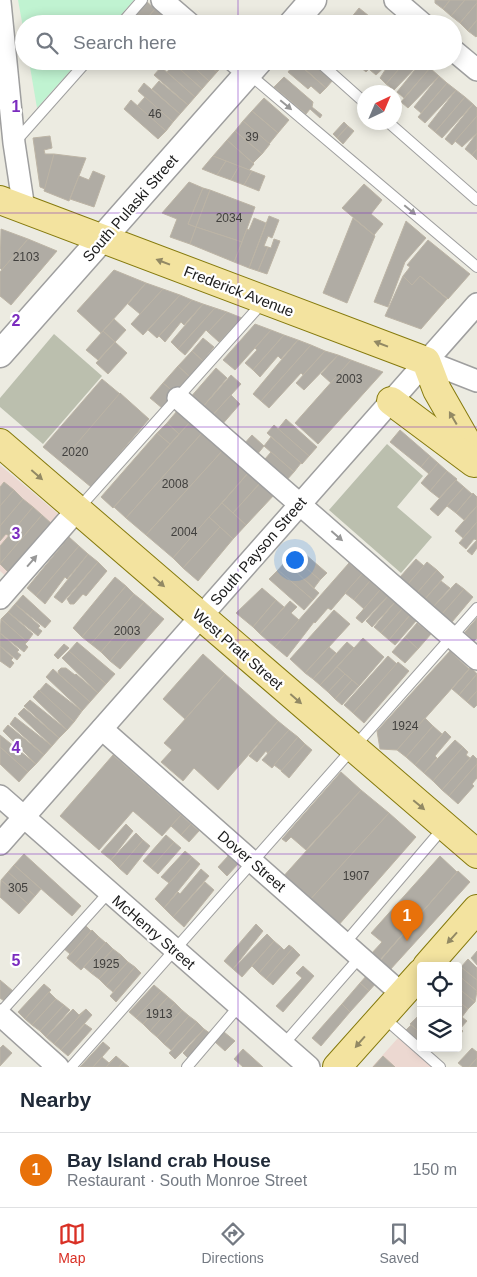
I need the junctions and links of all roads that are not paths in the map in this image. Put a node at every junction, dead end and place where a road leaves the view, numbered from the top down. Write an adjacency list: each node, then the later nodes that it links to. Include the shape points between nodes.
1 (142, 0): 6 (lane)
2 (162, 0): 7 (street)
3 (313, 0): 8 (street)
4 (395, 0): 9 (street)
5 (0, 2): 18 (street)
6 (129, 15)
7 (180, 15)
8 (300, 15)
9 (412, 15)
10 (462, 58): 15 (street)
11 (79, 70): 18 (lane)
12 (243, 70): 21 (street, South Pulaski Street)
13 (253, 70): 22 (lane, one-way to 22)
14 (328, 70): 16 (lane)
15 (477, 70)
16 (357, 96)
17 (397, 130): 19 (lane)
18 (14, 143): 20 (street)
19 (477, 200)
20 (12, 205): 21 (main road, Frederick Avenue)
21 (102, 239): 23 (main road, Frederick Avenue, one-way to 21); 25 (street, South Pulaski Street)
22 (477, 267)
23 (265, 300): 26 (main road, Frederick Avenue, one-way to 23); 28 (lane)
24 (477, 304): 26 (street, South Payson Street)
25 (0, 354)
26 (426, 362): 27 (street, Frederick Avenue); 29 (street, South Payson Street); 31 (main road, one-way to 26, via 437,390)
27 (477, 381)
28 (178, 398): 33 (street); 34 (lane)
29 (391, 401): 32 (main road); 33 (street, South Payson Street)
30 (0, 443): 34 (main road, West Pratt Street, one-way to 34)
31 (477, 460)
32 (477, 466)
33 (300, 504): 37 (street, South Payson Street); 38 (street, one-way to 38)
34 (77, 510): 35 (street, one-way to 34); 37 (main road, West Pratt Street, one-way to 37)
35 (0, 598)
36 (477, 608): 38 (lane)
37 (200, 617): 40 (street, South Payson Street); 41 (main road, West Pratt Street, one-way to 41)
38 (452, 637): 39 (street); 41 (lane)
39 (477, 659)
40 (102, 728): 43 (street, South Payson Street); 47 (street, Dover Street)
41 (353, 748): 44 (main road, West Pratt Street, one-way to 44); 47 (lane)
42 (0, 796): 43 (street, McHenry Street)
43 (24, 817): 45 (street, South Payson Street); 48 (street, McHenry Street)
44 (444, 826): 46 (main road, West Pratt Street); 51 (lane)
45 (0, 844)
46 (477, 854)
47 (253, 861): 50 (lane); 51 (street, Dover Street)
48 (108, 892): 50 (street, McHenry Street); 56 (lane)
49 (477, 910): 52 (main road, one-way to 52)
50 (175, 950): 55 (street, McHenry Street); 60 (lane)
51 (353, 950): 54 (street, Dover Street); 58 (lane)
52 (431, 962)
53 (417, 977): 54 (main road)
54 (402, 994): 57 (main road)
55 (240, 1006): 58 (street, McHenry Street); 61 (lane)
56 (0, 1014): 59 (street)
57 (382, 1016): 63 (main road, one-way to 63); 64 (lane)
58 (283, 1044): 62 (street, McHenry Street)
59 (58, 1067)
60 (71, 1067)
61 (187, 1067)
62 (309, 1067)
63 (338, 1067)
64 (440, 1067)

